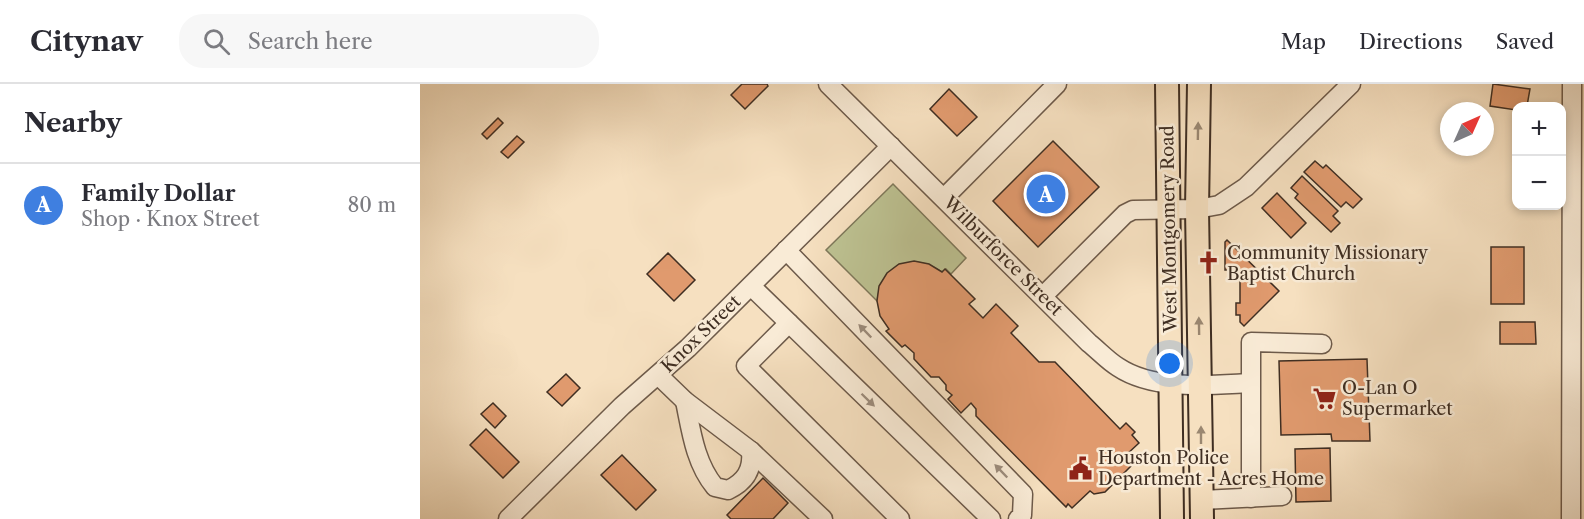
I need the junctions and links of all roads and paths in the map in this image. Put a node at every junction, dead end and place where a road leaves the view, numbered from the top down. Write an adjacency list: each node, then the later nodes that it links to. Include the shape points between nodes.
1 (828, 84): 7 (street, Wilburforce Street)
2 (1057, 84): 8 (street)
3 (1167, 84): 9 (main road, West Montgomery Road)
4 (1199, 84): 10 (main road, West Montgomery Road, one-way to 4)
5 (1351, 84): 10 (street, via 1246,187 1219,205)
6 (1572, 84): 22 (street)
7 (891, 146): 8 (street, Wilburforce Street); 11 (street, Knox Street)
8 (944, 198): 13 (street, Wilburforce Street)
9 (1169, 209): 10 (street); 13 (street, via 1133,210 1125,214); 18 (main road, West Montgomery Road)
10 (1197, 209): 19 (main road, West Montgomery Road, one-way to 10)
11 (786, 250): 12 (street, Knox Street); 30 (street, one-way to 11, via 1022,515 1023,494)
12 (751, 286): 14 (street); 16 (street, Knox Street)
13 (1042, 296): 18 (street, Wilburforce Street, via 1119,368 1147,380)
14 (789, 322): 28 (street, via 746,366); 29 (street, one-way to 29)
15 (1322, 344): 17 (street, via 1251,342)
16 (658, 375): 20 (street); 26 (street, Knox Street)
17 (1251, 383): 19 (street, Wilburforce Street); 24 (street)
18 (1170, 384): 19 (street, Wilburforce Street); 31 (main road, West Montgomery Road)
19 (1200, 385): 25 (main road, West Montgomery Road, one-way to 19)
20 (685, 401): 21 (street); 21 (street, via 697,453 715,487 728,489 742,481 751,465)
21 (751, 451): 27 (street)
22 (1577, 454): 32 (street)
23 (1282, 496): 24 (street)
24 (1251, 498): 25 (street)
25 (1202, 509)
26 (508, 519)
27 (823, 519)
28 (900, 519)
29 (990, 519)
30 (1018, 519)
31 (1172, 519)
32 (1571, 519)

